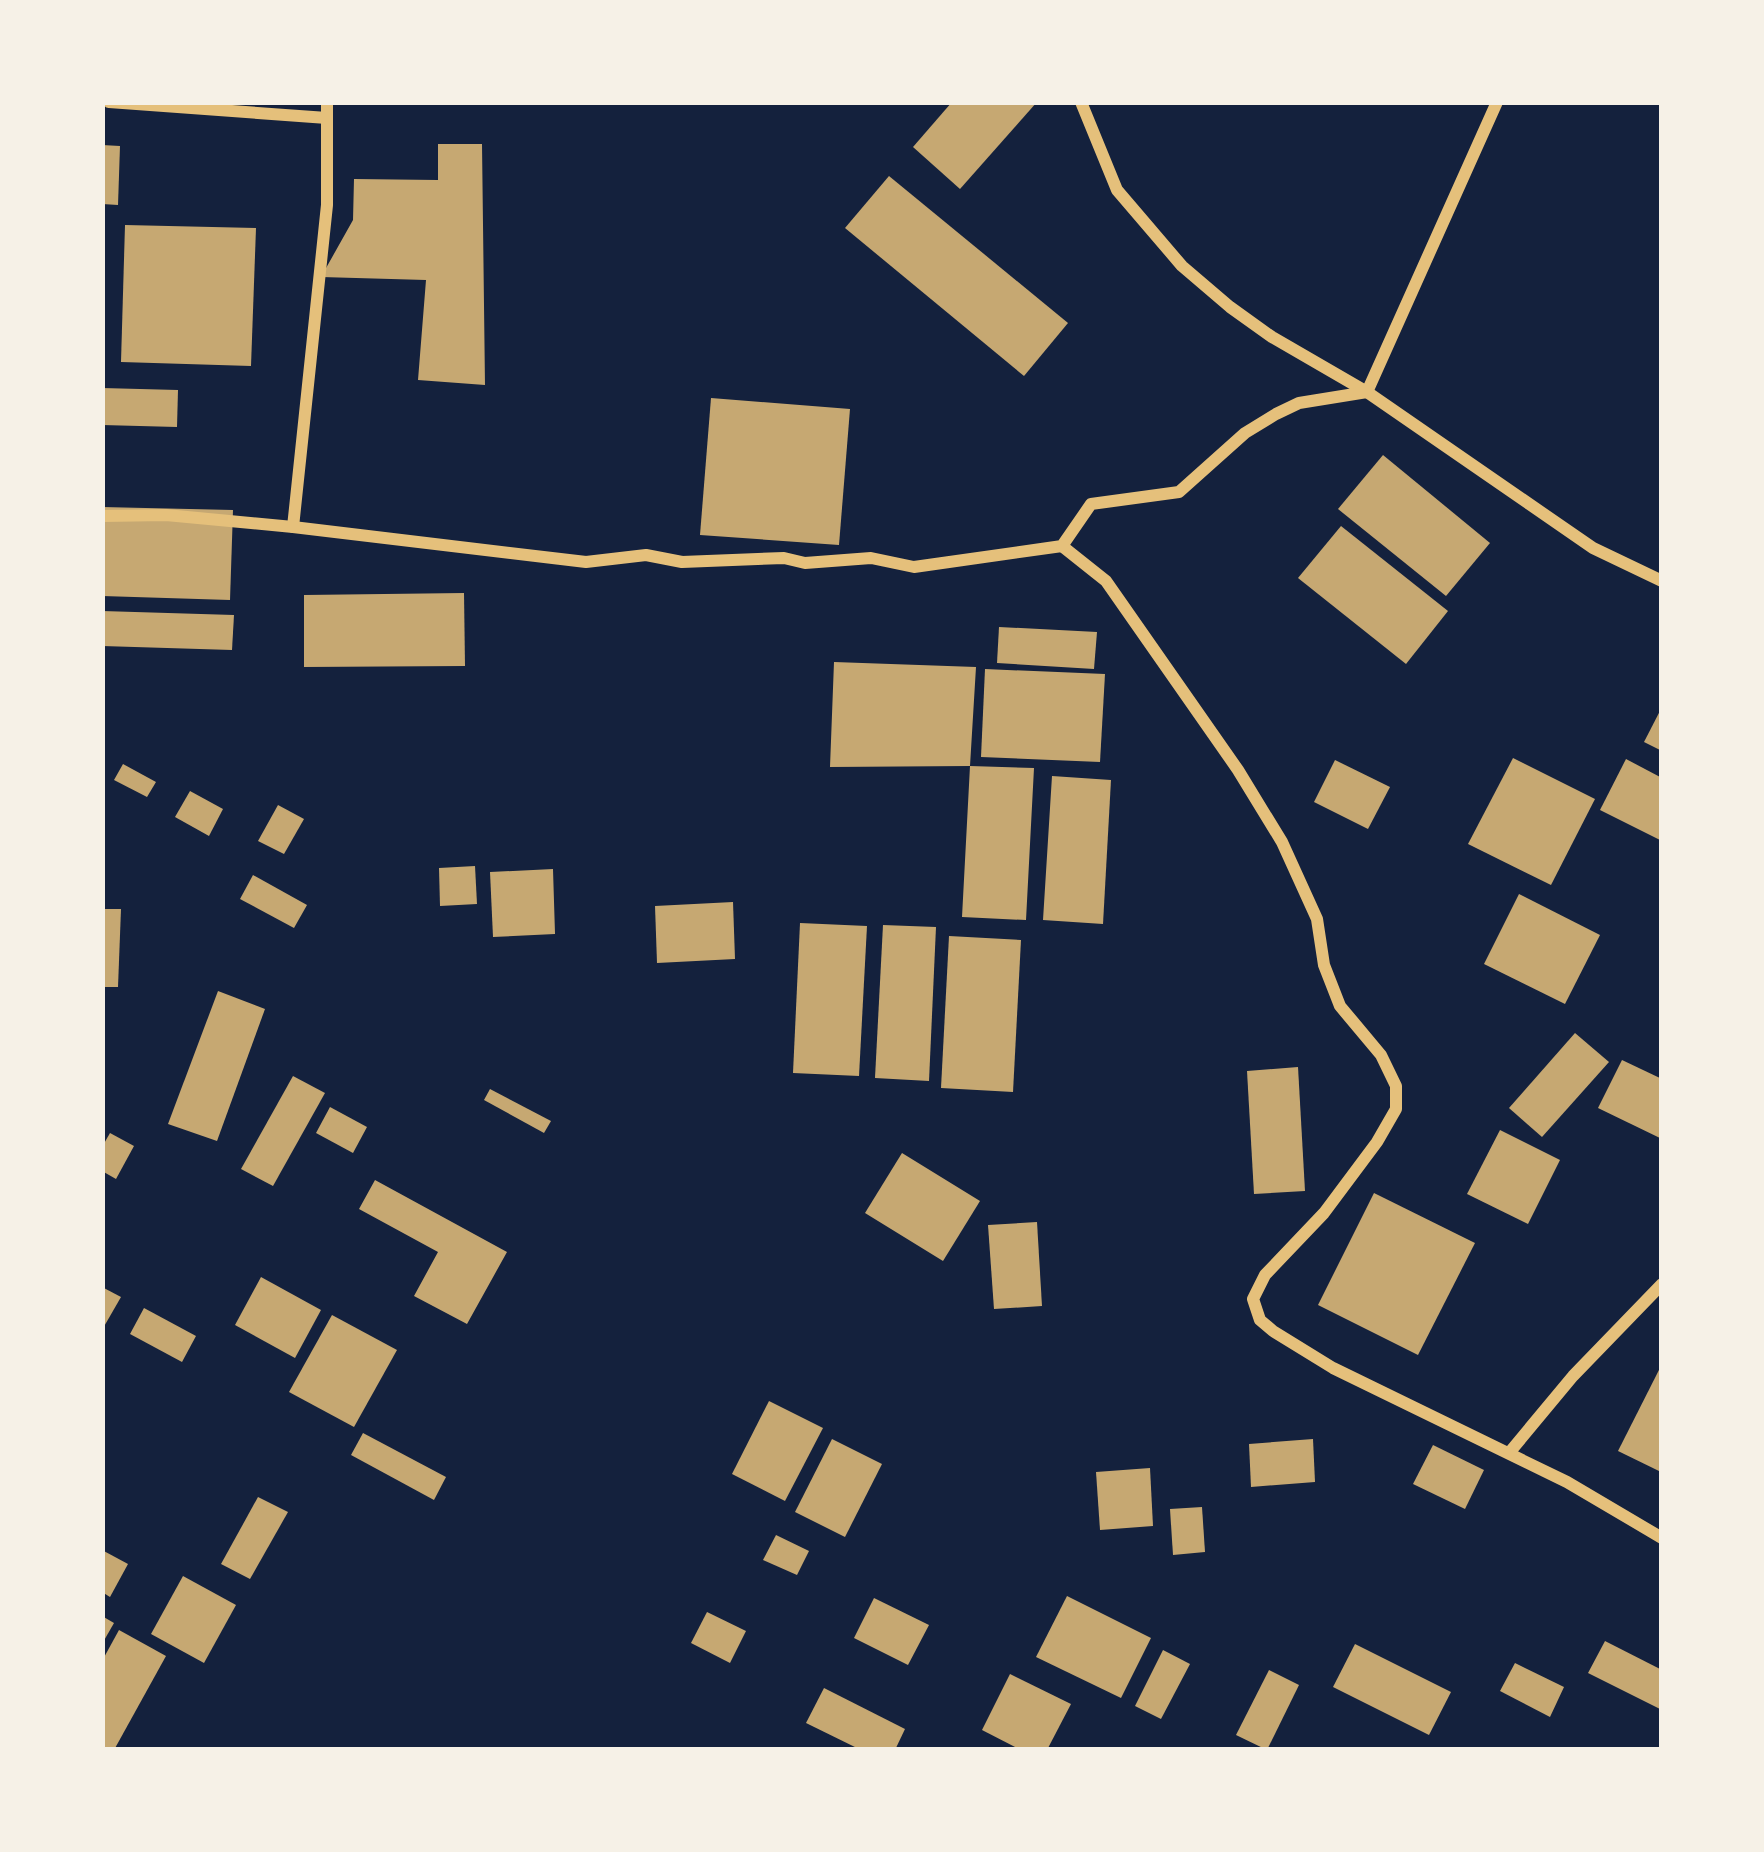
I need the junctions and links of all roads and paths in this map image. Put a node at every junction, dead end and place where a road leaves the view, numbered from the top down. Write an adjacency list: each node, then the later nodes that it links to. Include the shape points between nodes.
1 (109, 102): 5 (street)
2 (327, 102): 5 (street)
3 (1081, 102): 6 (street, via 1117,190 1181,266 1272,337)
4 (1497, 102): 6 (street)
5 (327, 118): 8 (street, via 328,205)
6 (1367, 392): 9 (street, via 1276,414 1179,492 1091,504); 10 (street, via 1593,548)
7 (102, 517): 8 (street)
8 (293, 527): 9 (street, via 586,562 646,555 682,562 871,558 914,567)
9 (1062, 546): 12 (street, via 1106,581 1238,770 1317,920 1340,1006 1381,1054 1396,1086 1396,1108 1377,1142 1264,1275 1253,1299 1260,1320 1333,1368)
10 (1662, 581)
11 (1662, 1285): 12 (street)
12 (1509, 1454): 13 (street)
13 (1662, 1538)

